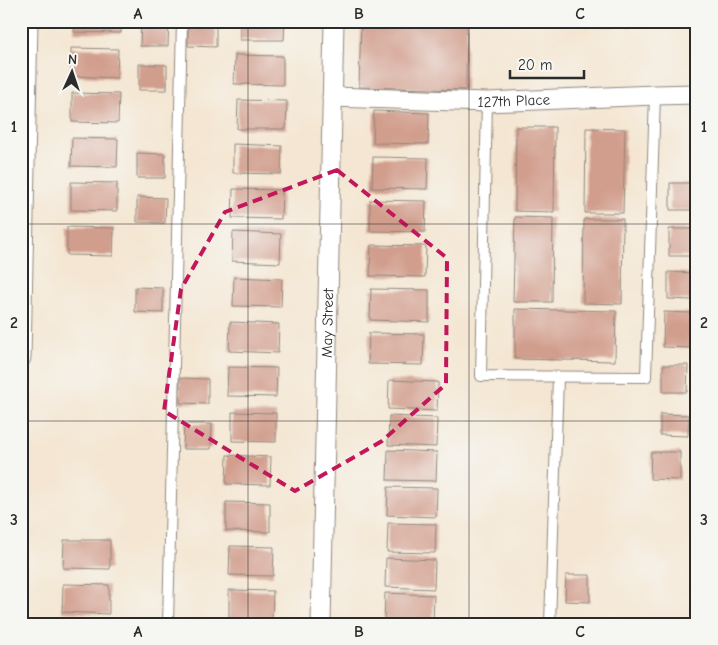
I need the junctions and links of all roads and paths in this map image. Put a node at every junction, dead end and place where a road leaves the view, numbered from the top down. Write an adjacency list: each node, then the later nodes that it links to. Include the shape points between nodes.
1 (28, 21): 8 (street)
2 (182, 21): 10 (lane)
3 (334, 21): 6 (street, May Street)
4 (697, 94): 5 (street, 127th Place)
5 (655, 95): 7 (street, 127th Place); 9 (lane, via 646,377)
6 (332, 97): 7 (street, 127th Place); 11 (street, May Street)
7 (487, 102): 9 (lane, via 481,376)
8 (21, 358)
9 (558, 377): 12 (lane)
10 (168, 624)
11 (321, 624)
12 (550, 624)

